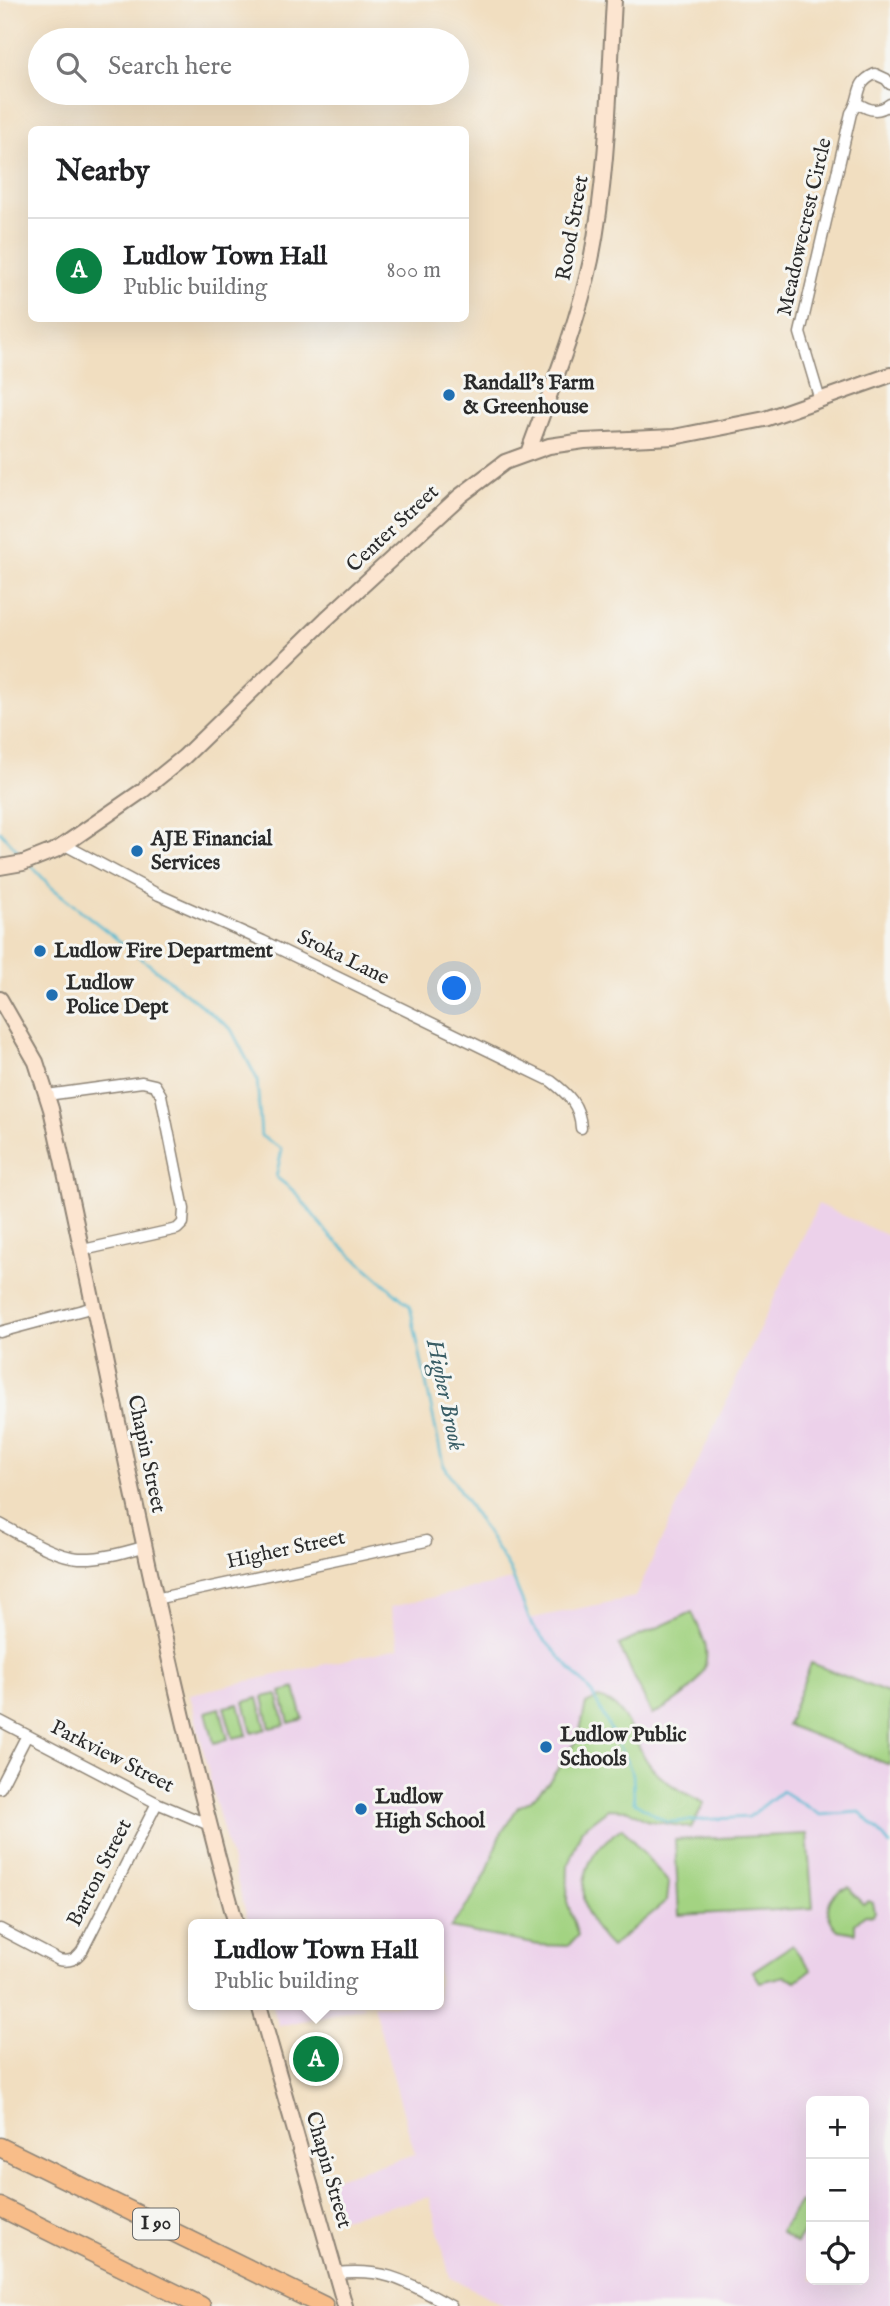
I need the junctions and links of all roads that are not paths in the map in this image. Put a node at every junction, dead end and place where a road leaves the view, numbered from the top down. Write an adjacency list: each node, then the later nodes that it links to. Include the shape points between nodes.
1 (614, 0): 7 (main road, Rood Street, via 595,237 582,297)
2 (890, 84): 3 (street, Meadowecrest Circle, via 875,74 865,78)
3 (858, 103): 4 (street, via 872,111); 6 (street, Meadowecrest Circle, via 851,113 800,333)
4 (890, 104)
5 (890, 375): 6 (main road, Center Street)
6 (820, 400): 7 (main road, Center Street, via 714,430 631,441 584,441)
7 (528, 453): 8 (main road, Center Street, via 475,483 184,757)
8 (65, 845): 9 (main road, Center Street, via 38,858); 12 (street, Sroka Lane, via 159,895 551,1081 575,1103)
9 (0, 867)
10 (0, 999): 11 (main road, Chapin Street, via 36,1062)
11 (47, 1096): 13 (main road, Chapin Street); 13 (street, via 145,1082 155,1085 161,1097 183,1223 177,1229)
12 (581, 1128)
13 (83, 1250): 14 (main road, Chapin Street)
14 (94, 1307): 15 (street); 18 (main road, Chapin Street)
15 (0, 1332)
16 (0, 1524): 18 (street, via 61,1555 78,1558 108,1557)
17 (426, 1541): 19 (street, Higher Street)
18 (143, 1547): 19 (main road, Chapin Street)
19 (155, 1599): 24 (main road, Chapin Street)
20 (0, 1721): 21 (street, Parkview Street)
21 (27, 1735): 22 (street); 23 (street, Parkview Street)
22 (0, 1788)
23 (157, 1803): 24 (street, Parkview Street); 26 (street, Barton Street, via 75,1959 59,1960)
24 (209, 1825): 25 (main road, Chapin Street)
25 (235, 1919)
26 (0, 1929)
27 (260, 2010): 32 (main road, Chapin Street)
28 (0, 2147): 33 (highway, I 90)
29 (0, 2207): 31 (highway, I 90)
30 (0, 2216): 31 (highway)
31 (127, 2269): 34 (highway, I 90)
32 (336, 2273): 35 (main road, Chapin Street); 36 (street, via 393,2276)
33 (318, 2303)
34 (201, 2306)
35 (345, 2306)
36 (451, 2306)

